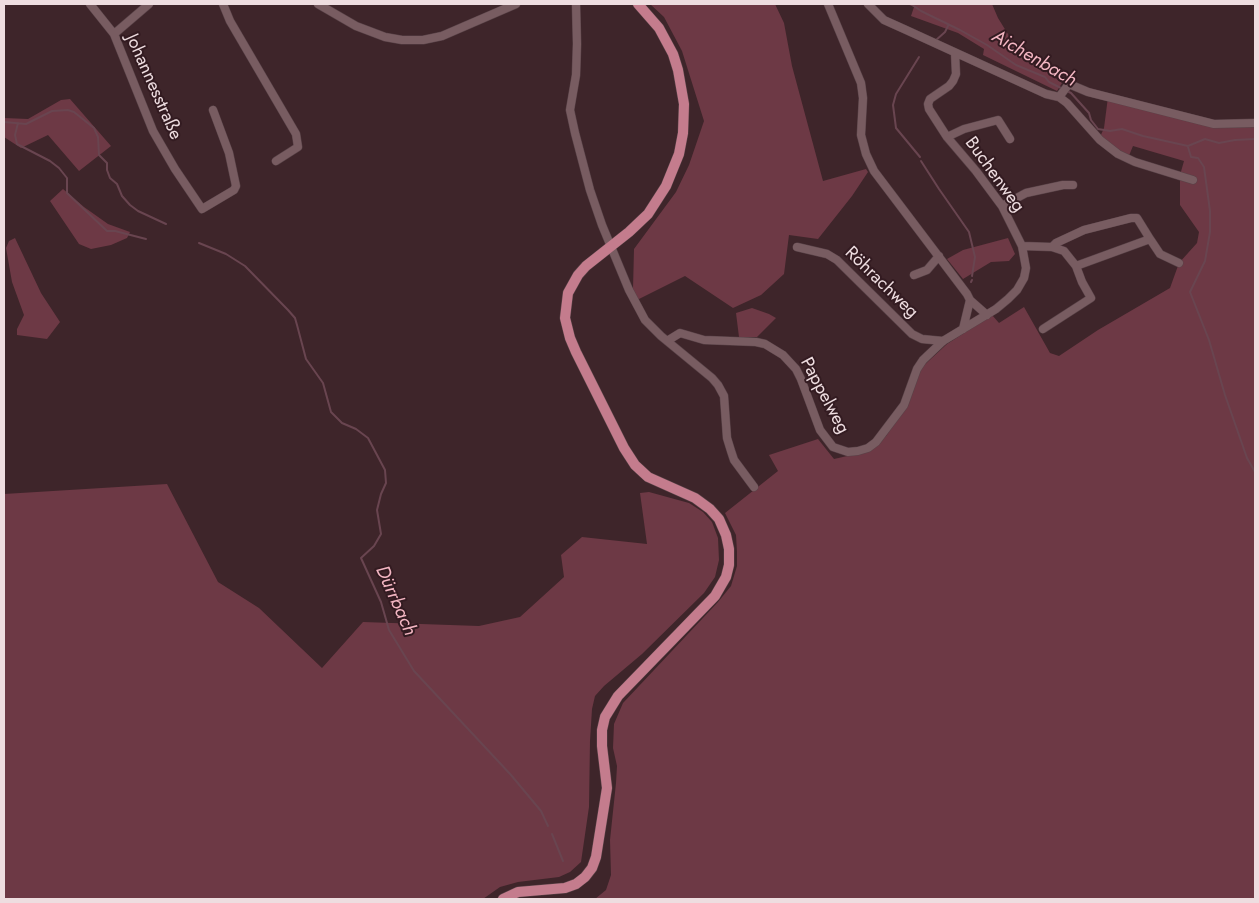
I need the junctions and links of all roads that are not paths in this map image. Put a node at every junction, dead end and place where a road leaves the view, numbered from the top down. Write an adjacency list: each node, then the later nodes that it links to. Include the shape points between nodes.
1 (90, 4): 10 (street, Johannesstraße)
2 (150, 4): 10 (street)
3 (223, 4): 17 (street, via 296,134 298,147)
4 (318, 4): 5 (street, via 356,26 402,40 442,36)
5 (516, 4)
6 (576, 4): 22 (street, via 576,76 570,110 590,190)
7 (638, 4): 22 (main road, via 659,28 672,54 682,85 683,133 673,172 660,196 642,220)
8 (828, 4): 26 (street, via 861,83 861,135 866,154 874,171)
9 (868, 4): 11 (street, via 884,20)
10 (114, 34): 13 (street, Johannesstraße, via 153,132 202,209 239,184)
11 (955, 53): 12 (street); 15 (street, Buchenweg, via 953,81 928,104)
12 (1059, 97): 14 (street, via 1069,84 1088,92 1214,124); 18 (street, via 1118,154)
13 (213, 110)
14 (1255, 123)
15 (947, 137): 16 (street, via 953,132 998,120); 20 (street, Buchenweg)
16 (1010, 139)
17 (276, 161)
18 (1193, 180)
19 (1073, 185): 20 (street, via 1026,193)
20 (1002, 206): 23 (street, Buchenweg)
21 (1150, 239): 25 (street, via 1137,218 1131,218 1084,230); 27 (street, via 1160,254); 28 (street)
22 (611, 246): 34 (street, via 645,320); 37 (main road, via 586,266 572,285 565,318 570,338 635,465 648,478 695,498 710,509 726,535 729,565 715,596 618,696 605,717 602,746 607,788 592,868 576,884 565,888 518,892)
23 (1022, 246): 25 (street); 31 (street, Buchenweg, via 1026,268 1024,278 1013,294)
24 (797, 247): 35 (street, Röhrachweg, via 827,254 843,266 912,334 922,339)
25 (1052, 247): 28 (street, via 1064,251)
26 (939, 256): 29 (street, via 927,270); 30 (street)
27 (1179, 263)
28 (1076, 266): 33 (street, via 1091,298)
29 (914, 275)
30 (970, 300): 31 (street); 32 (street)
31 (987, 315): 32 (street, Pappelweg)
32 (963, 329): 35 (street, Pappelweg)
33 (1043, 329)
34 (667, 341): 35 (street, Pappelweg, via 680,333 704,340 756,342 776,350 790,362 801,379 826,439 833,447 848,452 868,448 876,442 904,404 917,369); 36 (street, via 712,378 724,396 731,452)
35 (943, 341)
36 (754, 487)
37 (502, 899)

